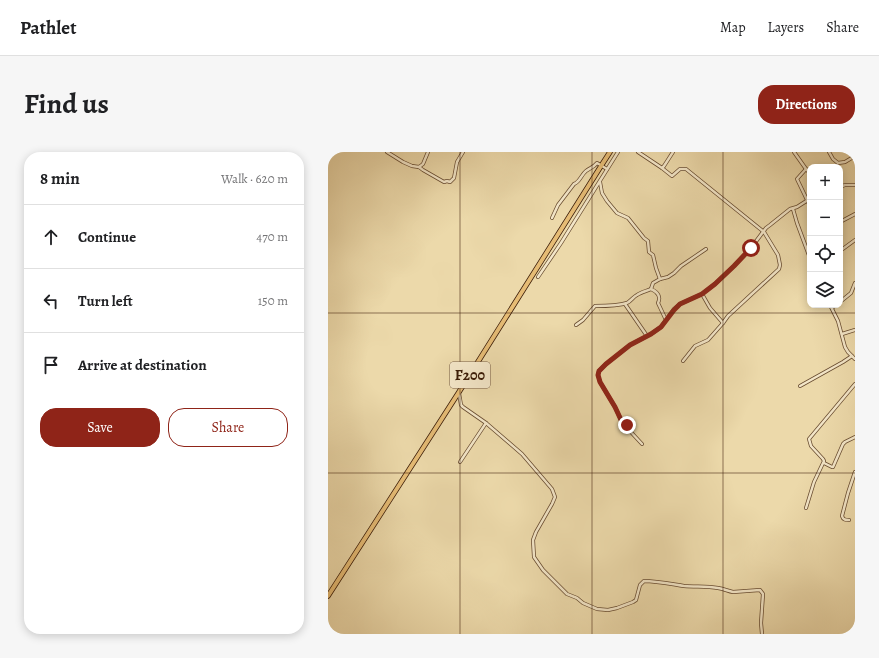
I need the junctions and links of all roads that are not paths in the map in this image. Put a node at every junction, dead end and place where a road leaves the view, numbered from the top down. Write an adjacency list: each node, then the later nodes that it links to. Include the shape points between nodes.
1 (387, 152): 12 (street, via 403,162)
2 (428, 152): 12 (street)
3 (463, 152): 12 (street, via 457,162 454,178 450,182 444,182)
4 (610, 152): 11 (main road, F200)
5 (618, 152): 15 (street)
6 (638, 152): 13 (street)
7 (673, 152): 13 (street)
8 (794, 152): 14 (street)
9 (829, 152): 10 (street, via 838,163)
10 (855, 156)
11 (601, 166): 15 (street); 23 (street, via 597,163 585,172 558,205); 50 (main road, F200)
12 (419, 167)
13 (662, 168): 25 (street, via 672,176 680,169 686,169)
14 (806, 169): 19 (street, via 797,179)
15 (607, 170): 16 (street)
16 (600, 181): 30 (street); 31 (street, via 606,201 618,213 628,218 648,241 649,252 653,255)
17 (855, 185): 18 (street)
18 (843, 186)
19 (807, 198)
20 (807, 201): 21 (street)
21 (793, 209): 25 (street, via 780,216); 29 (street)
22 (855, 214): 24 (street)
23 (552, 218)
24 (843, 220)
25 (764, 232): 35 (street, via 734,266); 40 (street, via 778,255 779,269)
26 (855, 240): 28 (street)
27 (706, 249): 31 (street, via 668,277)
28 (843, 249)
29 (807, 250)
30 (538, 277)
31 (660, 279): 33 (street, via 653,283)
32 (855, 283): 34 (street)
33 (651, 289): 37 (street, via 636,295); 39 (street, via 659,295 658,303)
34 (854, 291): 36 (street)
35 (702, 294): 39 (street, via 680,304); 40 (street)
36 (843, 300)
37 (624, 304): 41 (street, via 595,306); 44 (street)
38 (832, 308): 43 (street)
39 (666, 320): 44 (street, via 661,327)
40 (723, 323): 47 (street, via 708,340 695,346)
41 (576, 325)
42 (855, 330): 43 (street)
43 (842, 334): 45 (street, via 845,347)
44 (647, 336): 53 (street, via 624,349 599,371 598,375 622,422)
45 (852, 356): 46 (street); 49 (street)
46 (855, 359)
47 (683, 361)
48 (855, 384): 55 (street, via 809,440)
49 (800, 386)
50 (459, 392): 51 (street, via 461,405); 59 (main road, F200)
51 (486, 423): 54 (street); 60 (street, via 522,454 554,493 552,504 533,540 534,557 567,594 597,609 608,610 636,600 640,585 644,581 714,587 733,592 760,590 763,594)
52 (855, 437): 55 (street, via 843,444 833,467)
53 (642, 444)
54 (460, 462)
55 (824, 463): 57 (street, via 814,482)
56 (855, 472): 58 (street, via 842,516)
57 (806, 508)
58 (849, 520)
59 (328, 596)
60 (762, 634)

